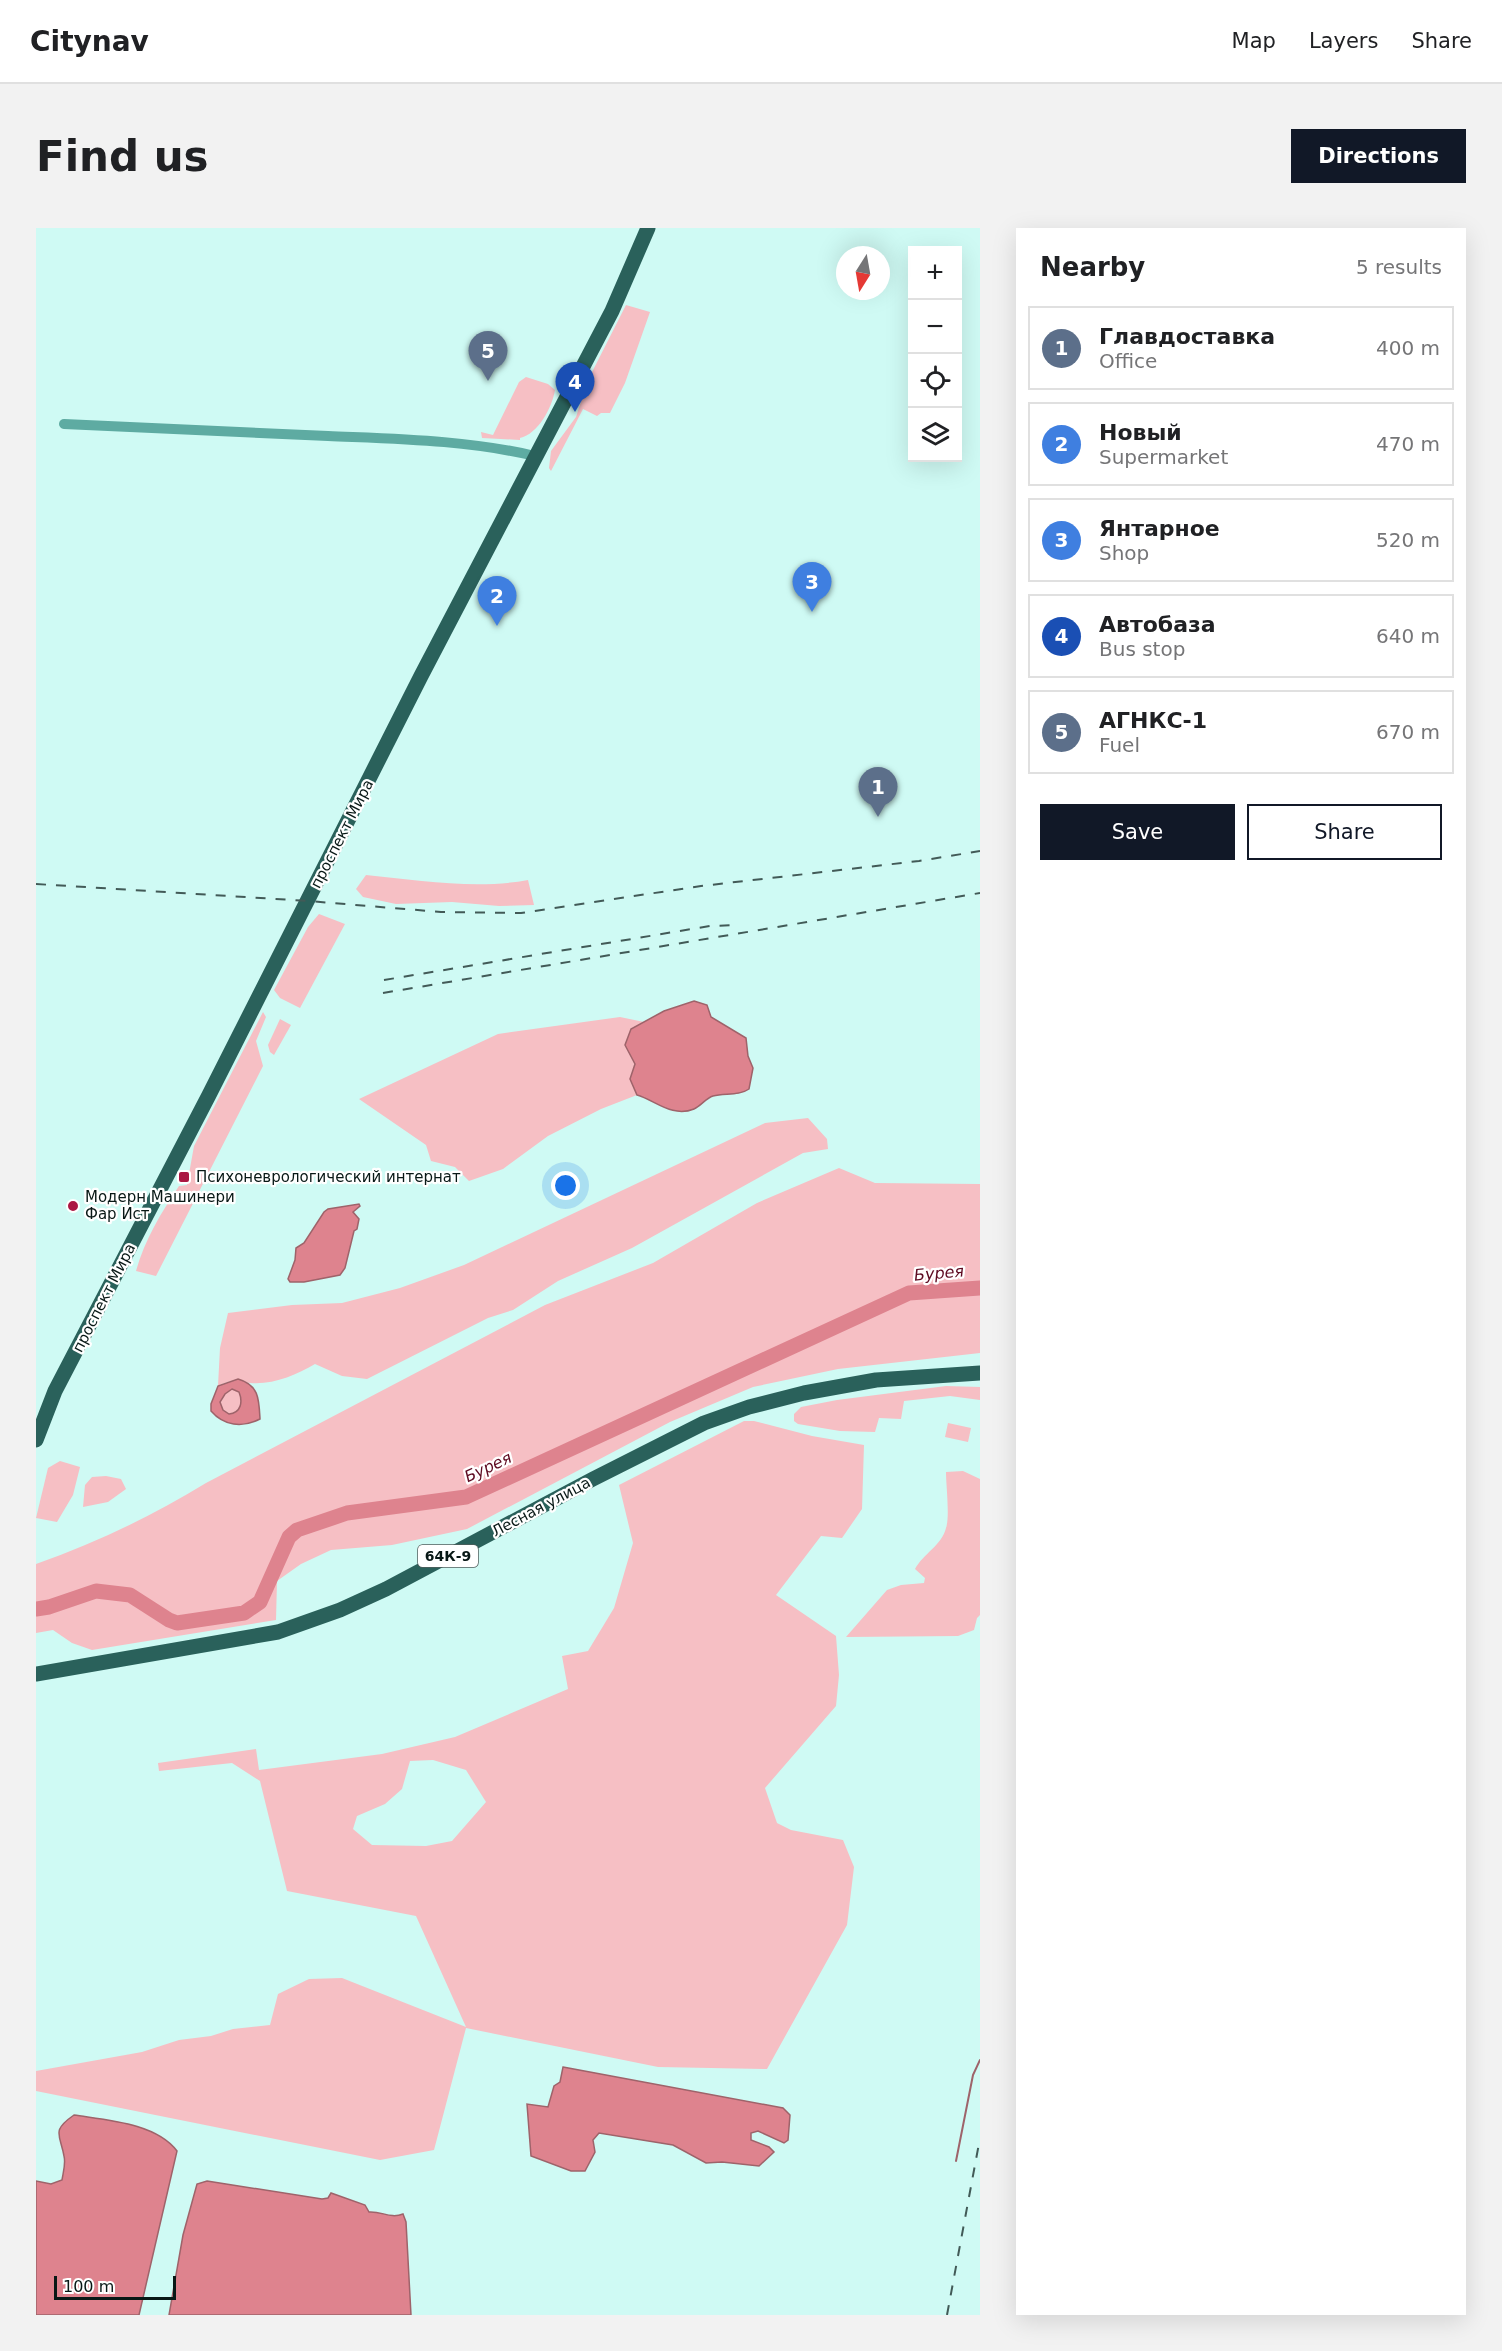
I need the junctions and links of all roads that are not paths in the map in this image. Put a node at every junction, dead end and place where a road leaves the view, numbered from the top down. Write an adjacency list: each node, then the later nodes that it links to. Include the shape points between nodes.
1 (648, 228): 3 (main road, проспект Мира, via 612,311)
2 (64, 424): 3 (street, via 392,438 494,447)
3 (535, 456): 5 (main road, проспект Мира, via 55,1391)
4 (980, 1373): 6 (main road, Лесная улица / 64К-9, via 876,1380 749,1407 704,1422 340,1610 278,1632)
5 (36, 1440)
6 (36, 1672)

